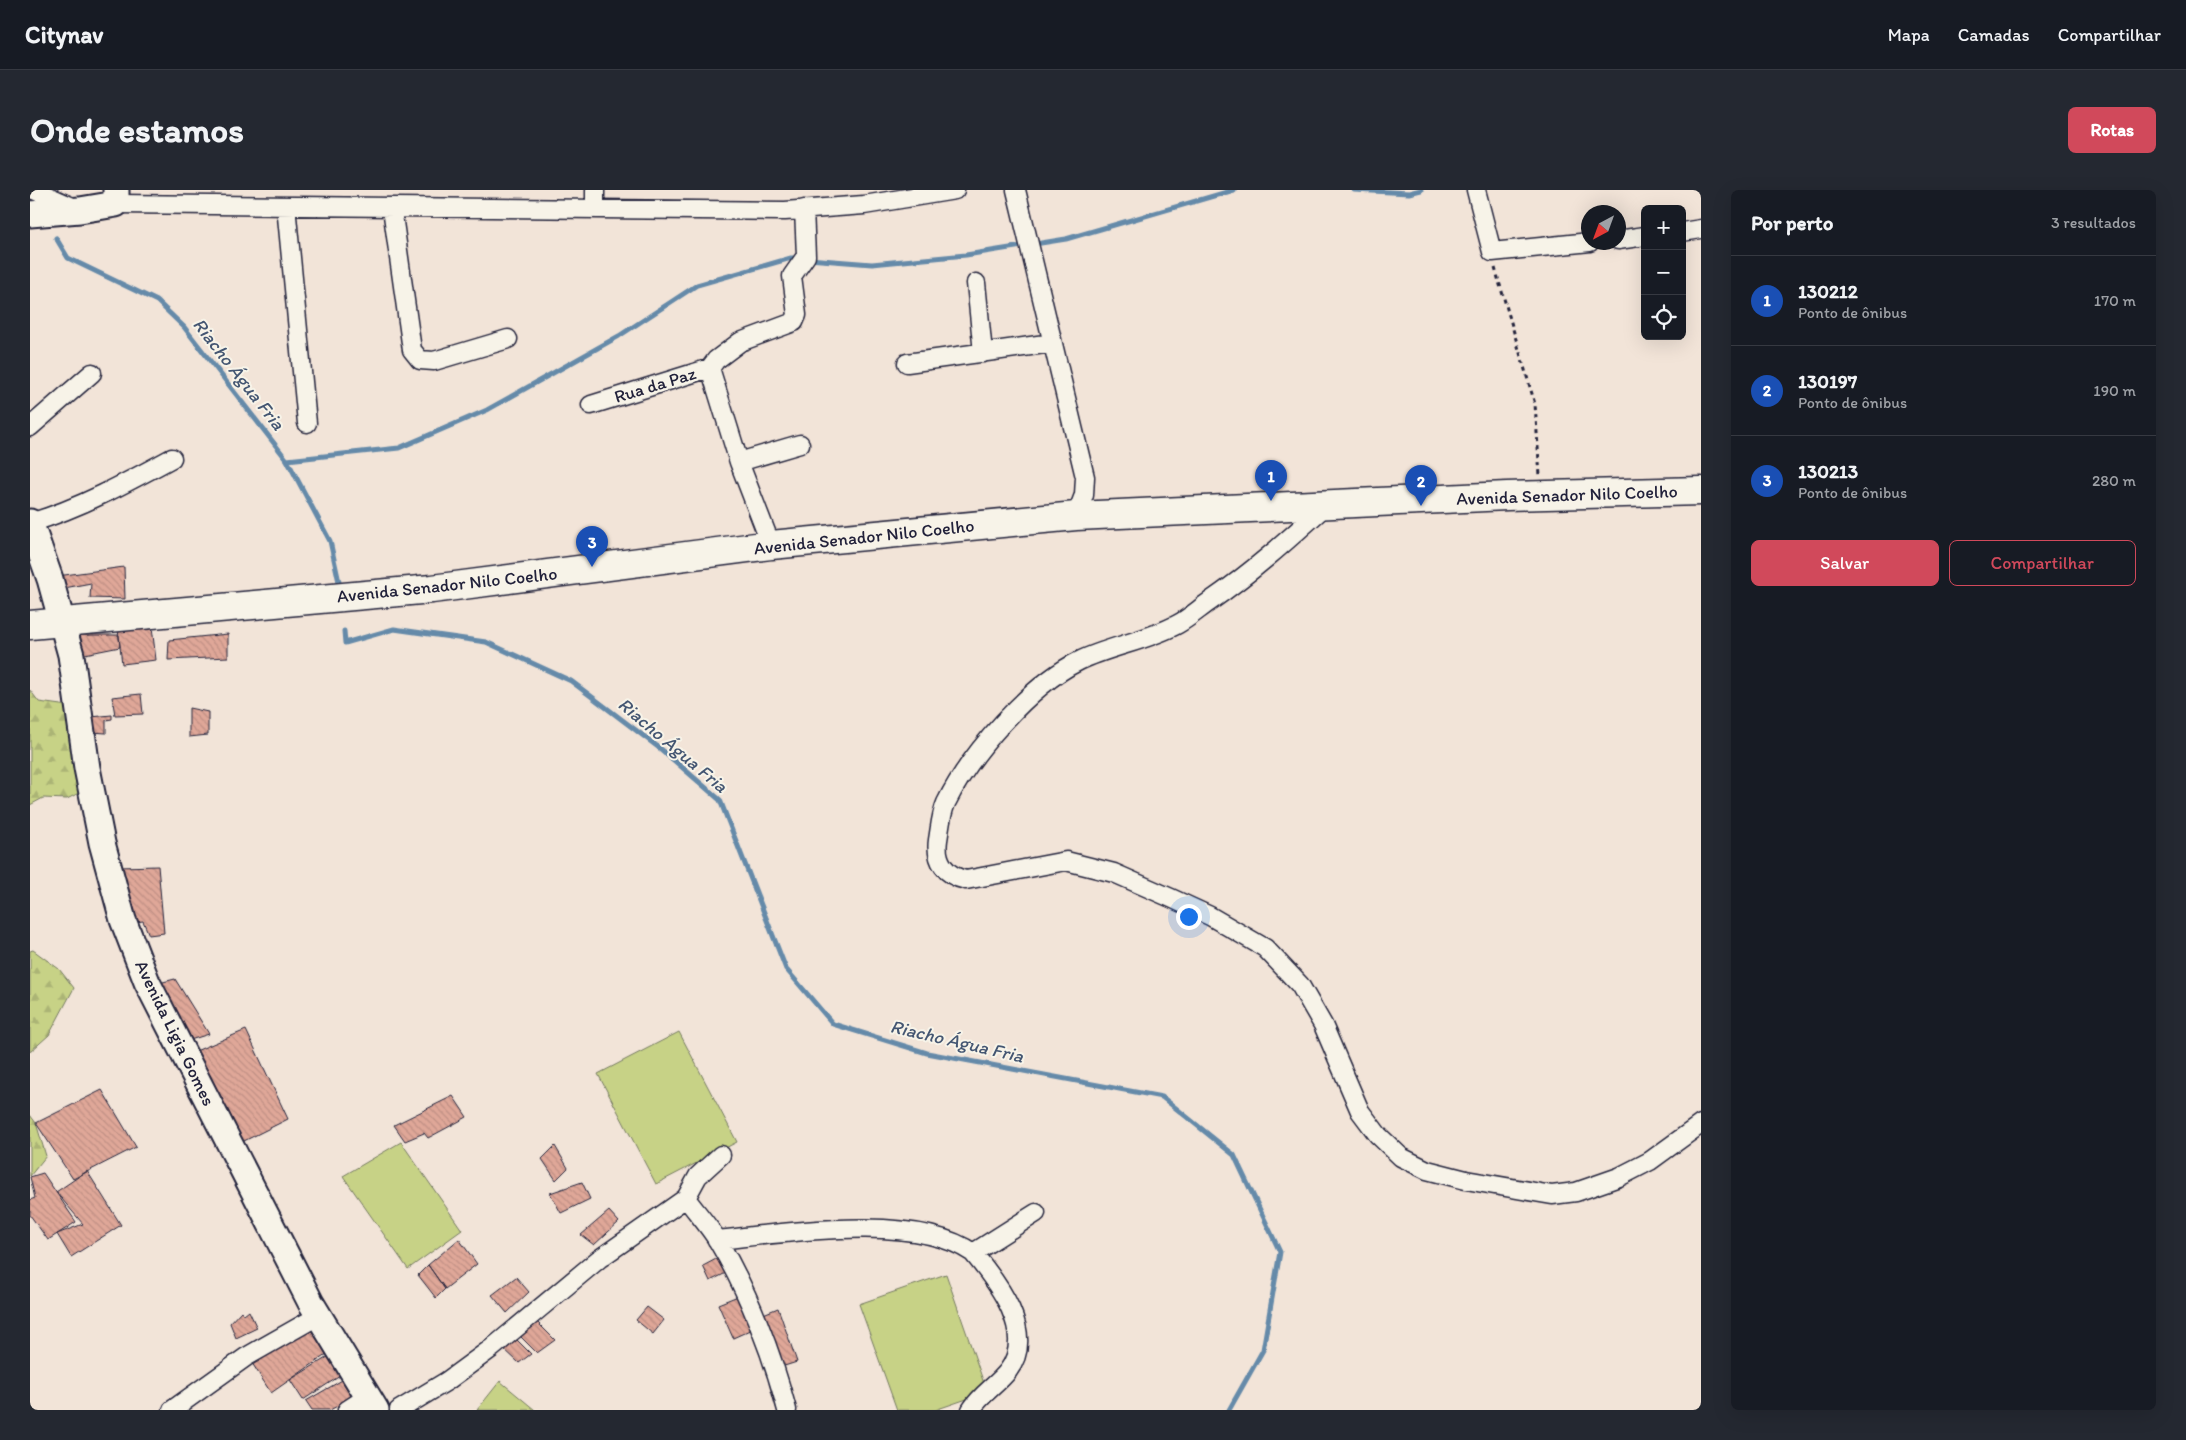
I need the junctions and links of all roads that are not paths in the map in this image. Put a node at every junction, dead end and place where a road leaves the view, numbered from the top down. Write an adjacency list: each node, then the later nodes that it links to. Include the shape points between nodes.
1 (34, 190): 11 (street)
2 (595, 190): 9 (street)
3 (954, 190): 10 (street, via 864,205)
4 (1016, 190): 20 (street)
5 (1477, 193): 17 (street, via 1492,252)
6 (116, 197): 7 (street); 11 (street)
7 (286, 206): 8 (street); 26 (street)
8 (392, 208): 9 (street); 19 (street, via 408,334 415,356 423,361 434,361)
9 (595, 209): 10 (street)
10 (804, 209): 23 (street, via 804,259 792,276 797,315 794,322 740,342)
11 (80, 210): 12 (street)
12 (30, 214)
13 (1701, 230): 14 (street)
14 (1686, 232)
15 (1641, 237): 16 (street)
16 (1626, 239)
17 (1581, 243)
18 (976, 283): 21 (street)
19 (508, 339)
20 (1052, 343): 21 (street); 33 (street, via 1085,477 1084,495)
21 (983, 353): 22 (street)
22 (907, 364)
23 (710, 368): 25 (street, Rua da Paz); 30 (street, Rua da Paz)
24 (92, 373): 27 (street)
25 (591, 405)
26 (308, 423)
27 (30, 427)
28 (800, 444): 30 (street)
29 (172, 458): 34 (street, via 57,515)
30 (739, 462): 35 (street, Rua da Paz)
31 (1701, 491): 32 (main road, Avenida Senador Nilo Coelho)
32 (1325, 506): 33 (main road, Avenida Senador Nilo Coelho); 38 (street, via 1256,568 1178,624 1080,660 1057,673 1032,694 972,762 946,804 937,846 940,861 948,873 966,880 1066,861 1104,871 1202,912 1265,948 1300,985 1324,1025 1360,1111 1401,1157 1427,1170 1552,1195 1576,1192 1620,1177 1650,1161)
33 (1076, 516): 35 (main road, Avenida Senador Nilo Coelho)
34 (30, 522): 36 (street, Avenida Ligia Gomes)
35 (771, 546): 36 (main road, Avenida Senador Nilo Coelho, via 432,589)
36 (62, 623): 37 (main road, Avenida Senador Nilo Coelho); 44 (street, Avenida Ligia Gomes, via 71,655 87,768 102,843 123,920 147,982)
37 (30, 625)
38 (1701, 1124)
39 (721, 1155): 40 (street, via 698,1176)
40 (686, 1198): 42 (street); 47 (street, via 599,1259 492,1348)
41 (1036, 1213): 43 (street)
42 (717, 1240): 43 (street, via 828,1230 891,1230 929,1234 959,1243); 48 (street, via 760,1329)
43 (973, 1253): 49 (street, via 998,1284 1019,1340 1017,1355 1009,1370)
44 (318, 1316): 45 (street, Avenida Ligia Gomes); 46 (street, via 246,1357)
45 (363, 1406)
46 (172, 1410)
47 (399, 1410)
48 (787, 1410)
49 (971, 1410)

